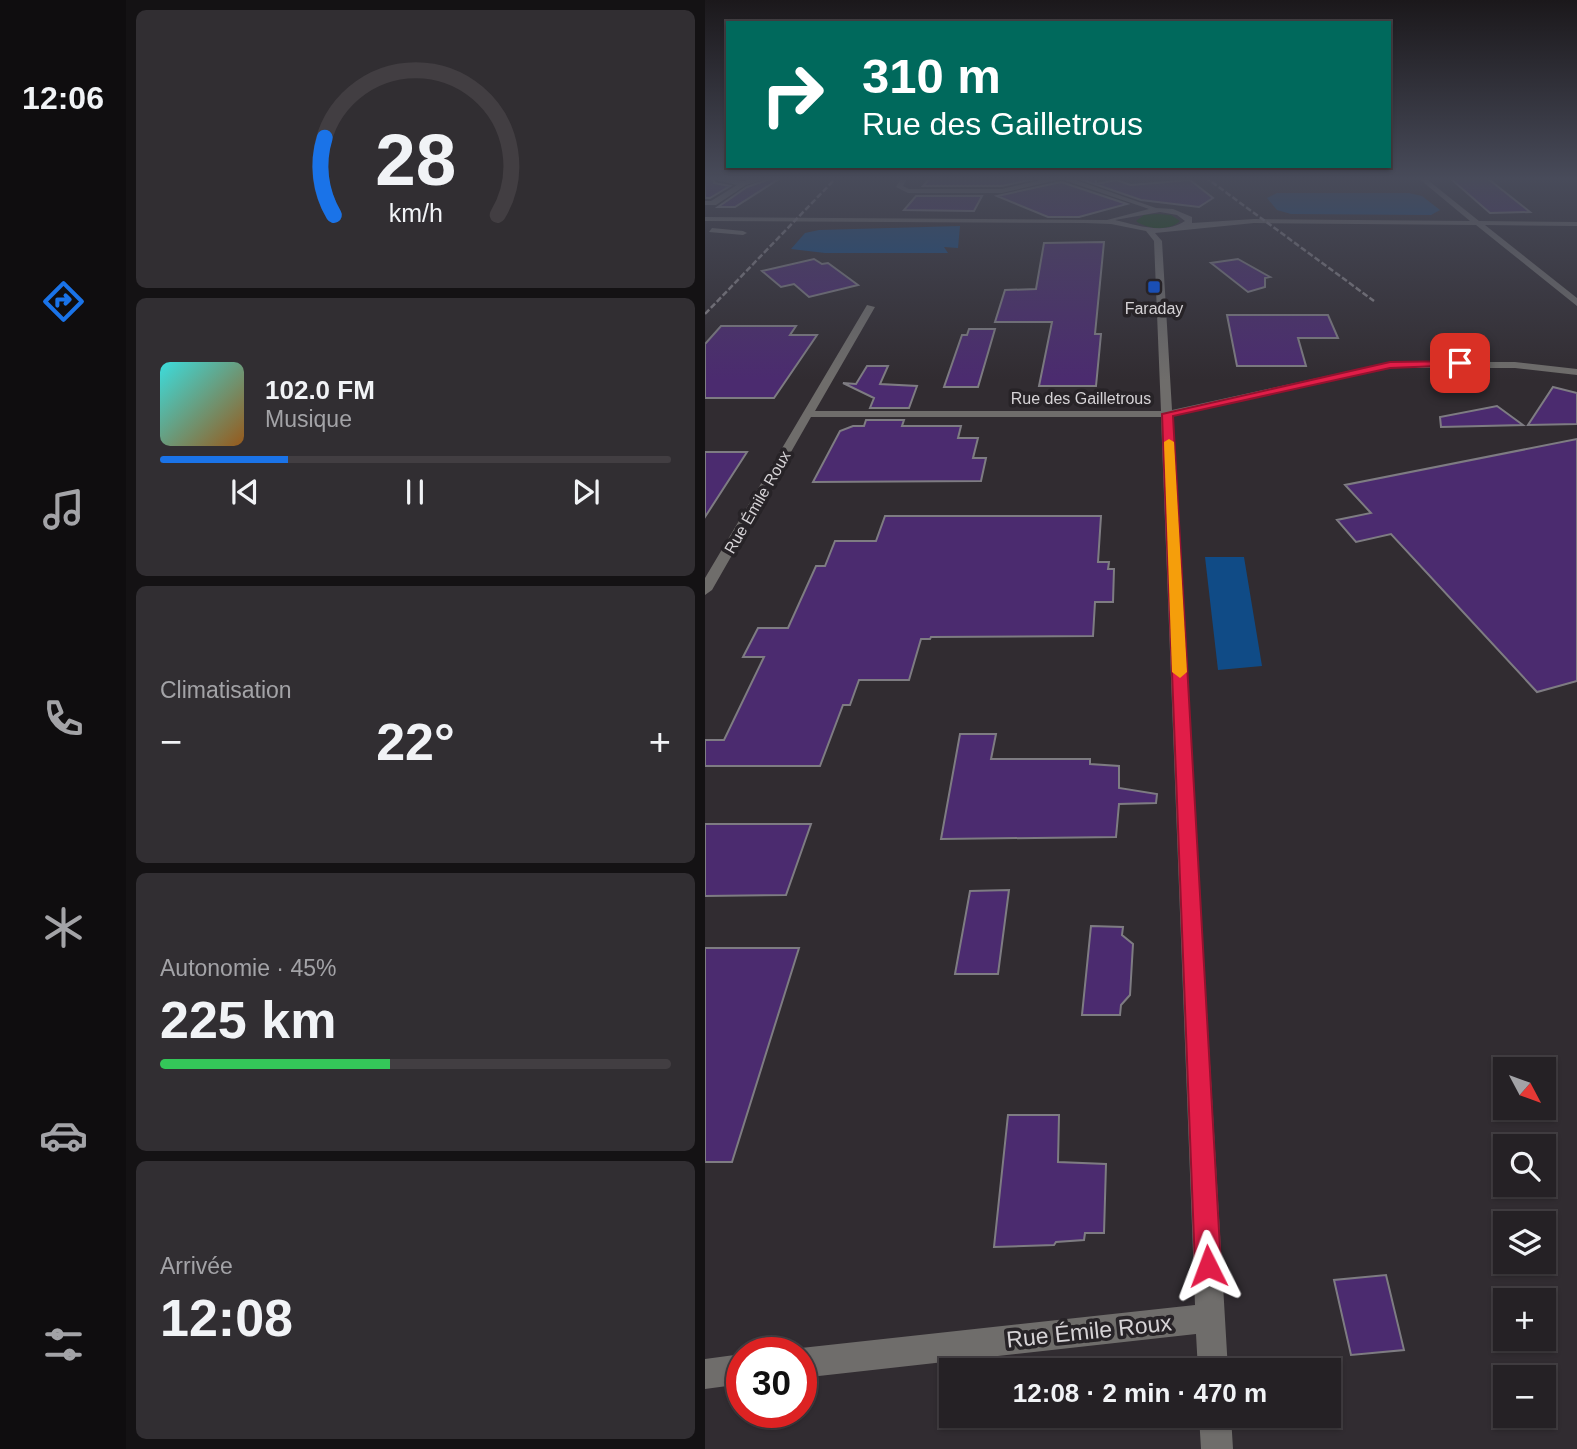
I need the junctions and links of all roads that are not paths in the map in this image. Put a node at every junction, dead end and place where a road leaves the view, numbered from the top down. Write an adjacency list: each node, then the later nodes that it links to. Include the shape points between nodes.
1 (1158, 245): 7 (street)
2 (1504, 245): 3 (street)
3 (1577, 303)
4 (870, 307): 6 (street, Rue Émile Roux)
5 (1577, 372): 7 (street, Rue des Gailletrous, via 1475,364 1390,365)
6 (808, 414): 7 (street, Rue des Gailletrous); 8 (street, Rue Émile Roux)
7 (1168, 414): 9 (street)
8 (705, 590)
9 (1211, 1318): 10 (street); 11 (street, Rue Émile Roux)
10 (1213, 1358)
11 (817, 1361)
12 (726, 1372): 13 (street)
13 (705, 1374)
14 (1216, 1428): 15 (street)
15 (1217, 1449)

